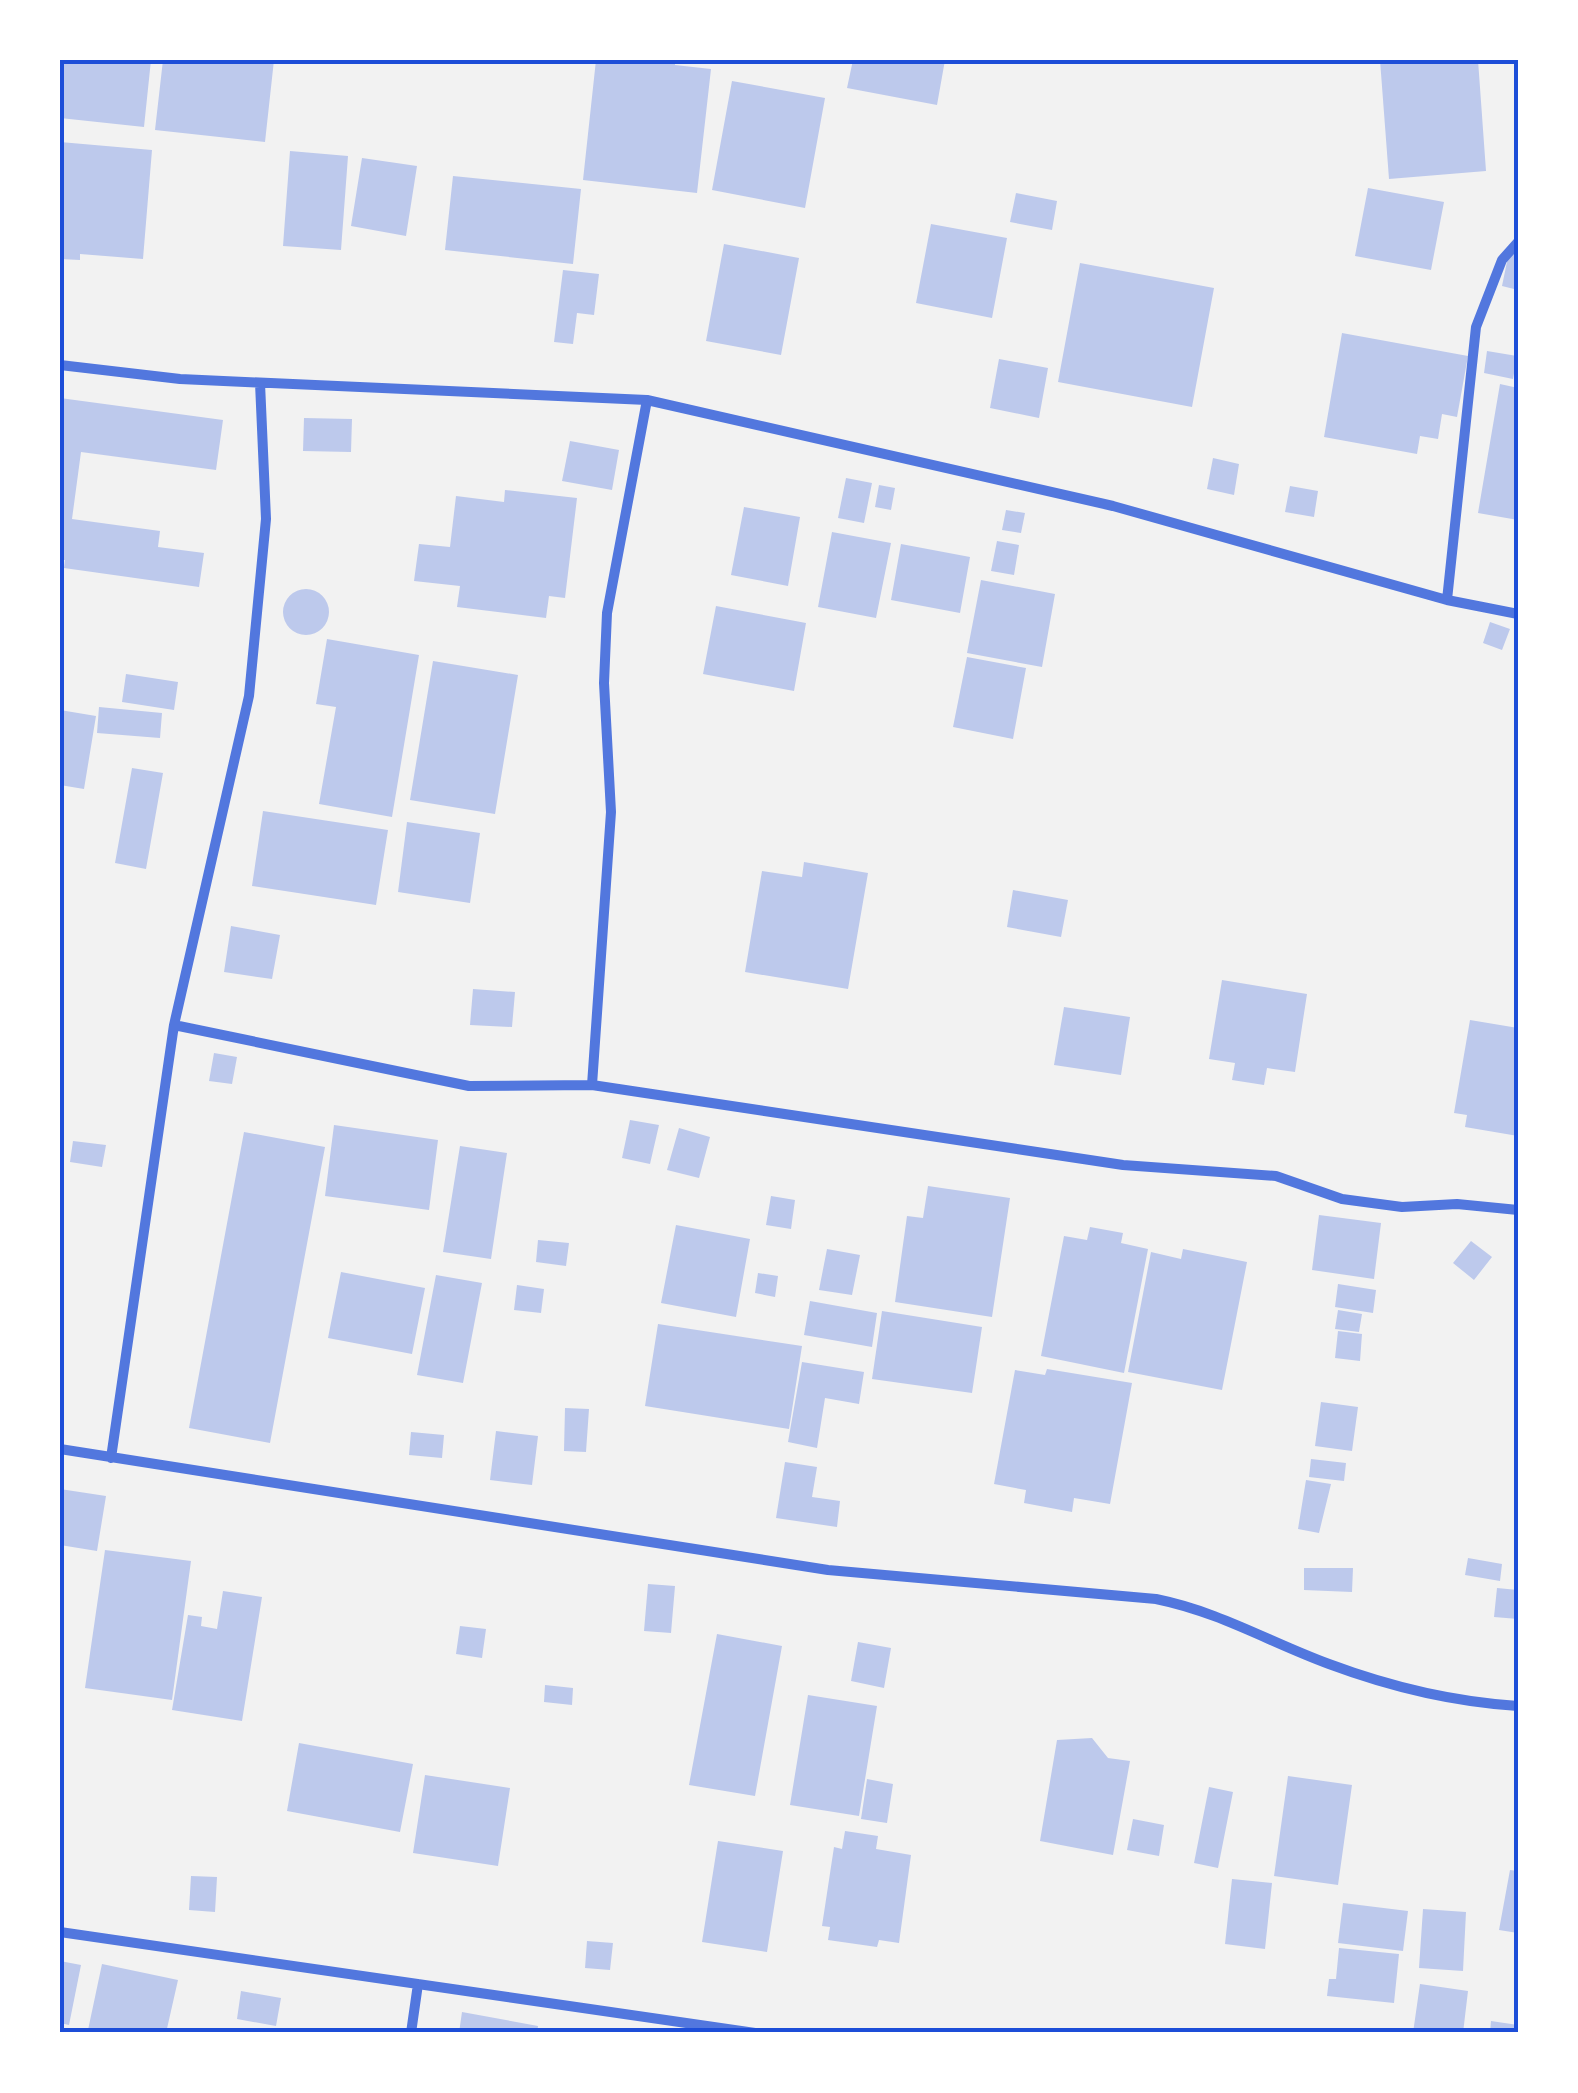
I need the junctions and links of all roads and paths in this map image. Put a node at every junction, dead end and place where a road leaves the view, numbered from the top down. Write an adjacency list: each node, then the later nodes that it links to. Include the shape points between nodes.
1 (1518, 242): 5 (street, via 1502,260 1476,327)
2 (60, 365): 3 (street)
3 (260, 383): 4 (street); 7 (street, via 266,519 249,696)
4 (647, 400): 5 (street, via 1112,506); 8 (street, via 607,613 611,812)
5 (1448, 600): 6 (street)
6 (1518, 614)
7 (174, 1024): 8 (street, via 469,1086); 11 (street)
8 (592, 1085): 9 (street, via 1123,1165 1276,1176 1342,1198 1402,1207)
9 (1518, 1210)
10 (60, 1449): 11 (street)
11 (111, 1458): 12 (street, via 828,1570 1156,1600 1206,1610 1330,1665 1421,1691)
12 (1518, 1706)
13 (60, 1932): 14 (street)
14 (418, 1984): 15 (street); 16 (street)
15 (411, 2033)
16 (755, 2033)

